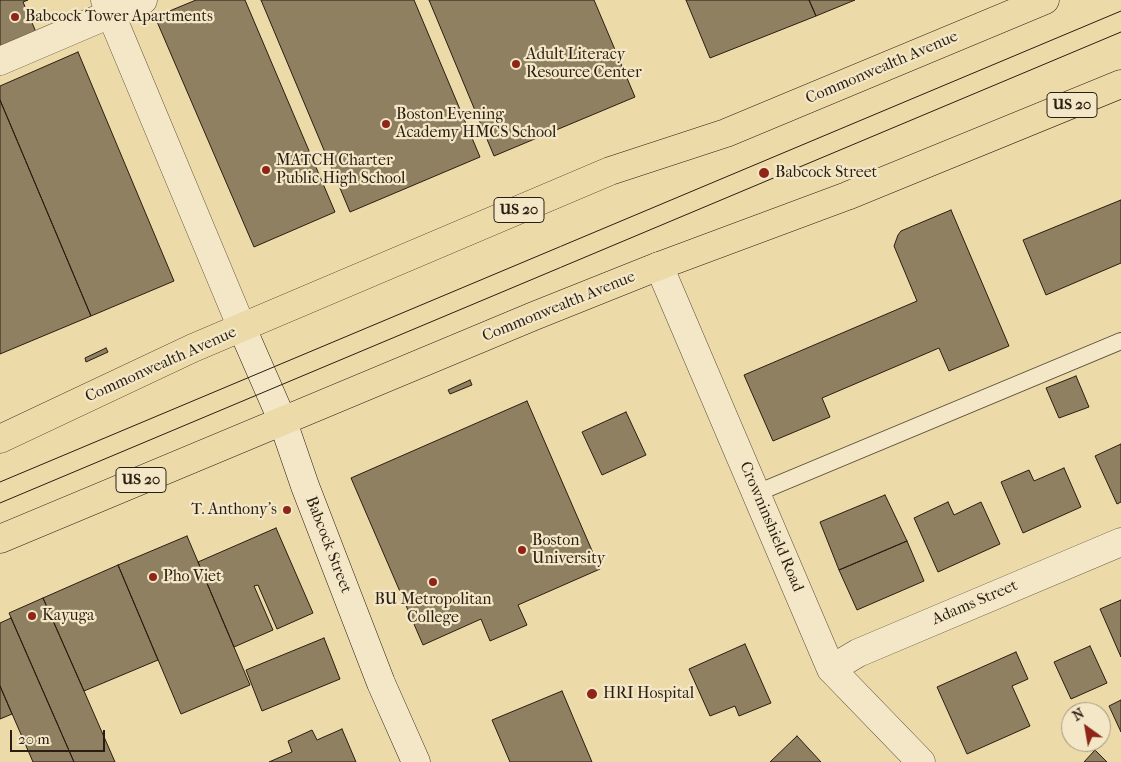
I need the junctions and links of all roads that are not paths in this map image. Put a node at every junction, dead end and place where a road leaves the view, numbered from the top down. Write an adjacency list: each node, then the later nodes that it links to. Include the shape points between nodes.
1 (143, 0): 3 (street)
2 (1045, 0): 7 (main road, Commonwealth Avenue / US 20, via 726,133 610,171)
3 (108, 7): 4 (street); 7 (street, Babcock Street)
4 (0, 61)
5 (1121, 84): 6 (main road, Commonwealth Avenue / US 20, via 848,196)
6 (659, 266): 9 (main road, Commonwealth Avenue / US 20); 11 (street, Crowninshield Road)
7 (242, 328): 9 (street, Babcock Street); 10 (main road, Commonwealth Avenue / US 20)
8 (1121, 341): 11 (lane)
9 (283, 422): 12 (main road, Commonwealth Avenue / US 20); 15 (street, Babcock Street, via 381,683)
10 (0, 439)
11 (756, 493): 14 (street, Crowninshield Road)
12 (0, 539)
13 (1121, 542): 14 (street, Adams Street, via 858,652)
14 (831, 669): 16 (street, Crowninshield Road)
15 (416, 762)
16 (921, 762)

